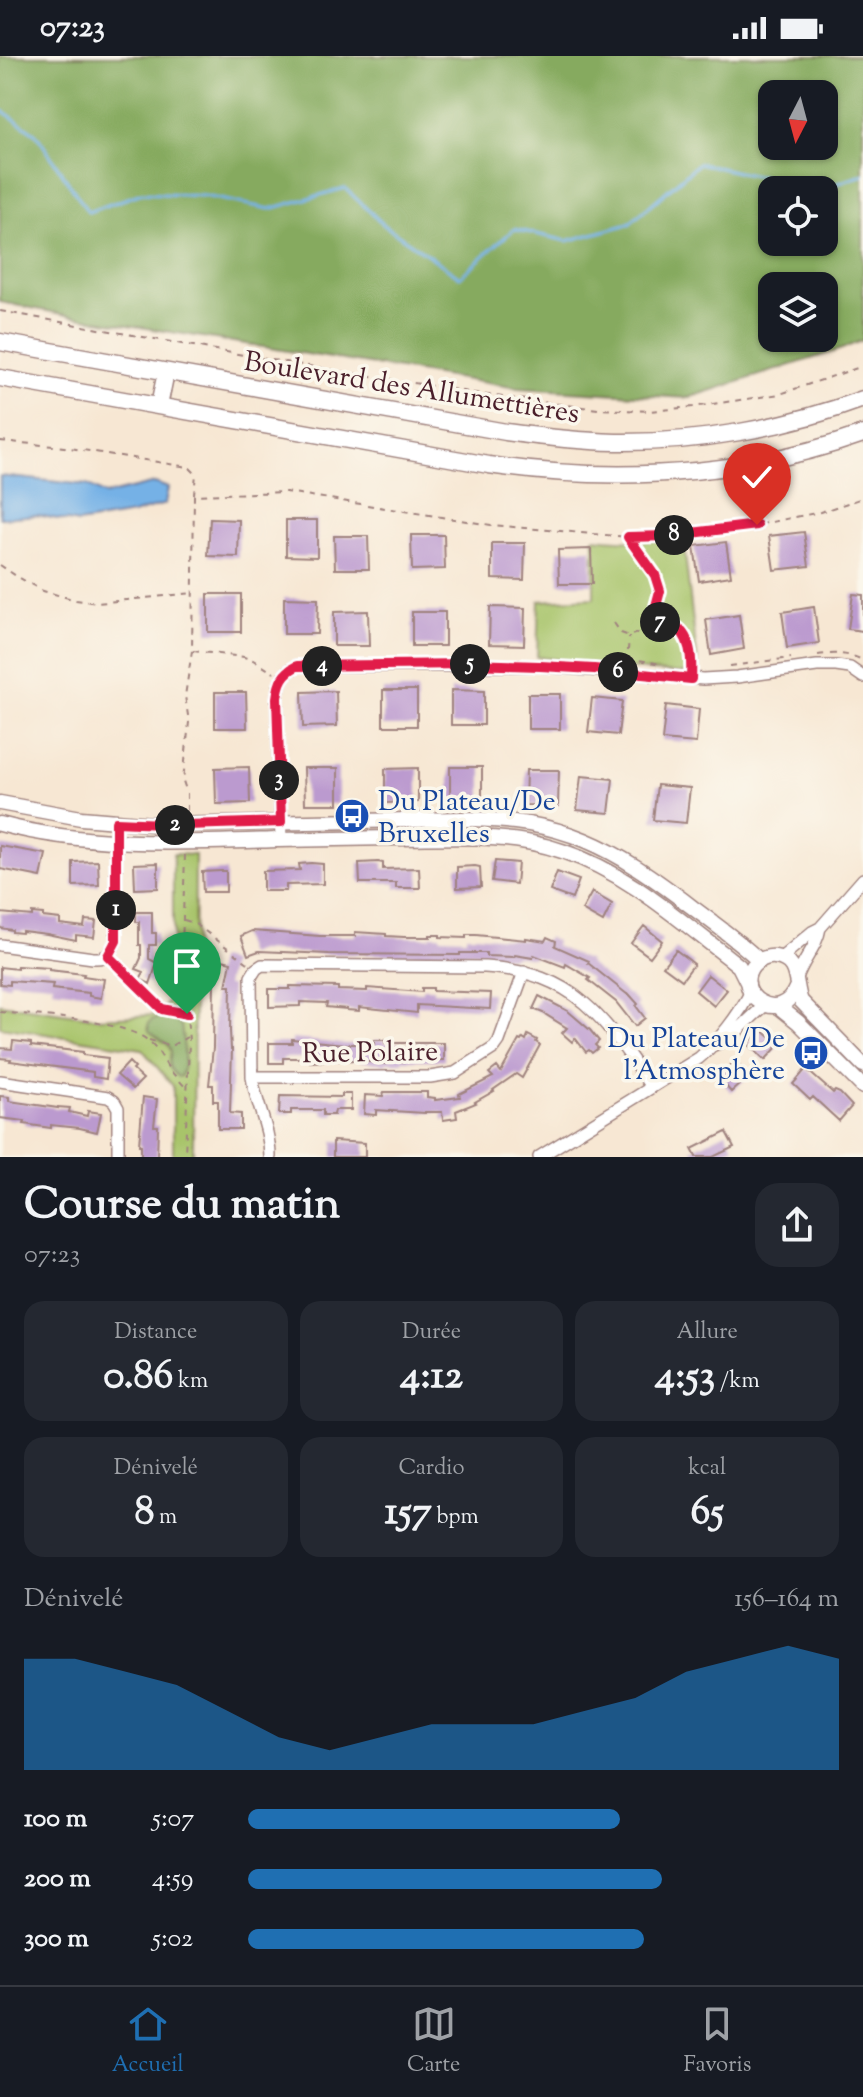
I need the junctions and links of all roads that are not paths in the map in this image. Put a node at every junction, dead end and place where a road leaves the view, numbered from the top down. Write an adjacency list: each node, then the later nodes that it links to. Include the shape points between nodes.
1 (0, 342): 2 (highway, Boulevard des Allumettières)
2 (166, 372): 4 (highway, Boulevard des Allumettières, via 506,432 614,442 742,431); 5 (highway)
3 (0, 378): 5 (highway)
4 (863, 399)
5 (159, 406): 6 (highway, via 489,465 588,475 723,468 804,453)
6 (863, 434)
7 (863, 677): 10 (street, via 842,666 691,679 469,664 297,666 278,686)
8 (0, 803): 9 (main road)
9 (116, 822): 10 (main road); 12 (street)
10 (281, 822): 13 (street); 18 (main road, via 483,819 554,828 639,867)
11 (0, 824): 12 (main road)
12 (115, 840): 13 (main road); 16 (street, via 116,941 108,956)
13 (281, 840): 21 (main road, via 486,838 559,850 610,872 649,897 739,966)
14 (863, 879): 15 (street)
15 (820, 928): 17 (street); 20 (street)
16 (0, 945)
17 (781, 958): 18 (main road); 20 (main road, via 792,966)
18 (760, 961): 21 (main road, via 752,968)
19 (524, 972): 25 (street, Rue Polaire, via 499,1041 487,1055 455,1073); 25 (street, via 262,965 251,977); 27 (street, via 557,984 584,1002 610,1028)
20 (797, 983): 22 (main road, via 791,998); 24 (main road, via 801,1001)
21 (749, 988): 22 (main road, via 759,1002); 23 (street, via 745,1004)
22 (772, 1005): 23 (street); 28 (main road, via 798,1022)
23 (713, 1045): 27 (street)
24 (863, 1065)
25 (252, 1077): 31 (street)
26 (0, 1081): 30 (street, via 108,1097 118,1108)
27 (651, 1087): 29 (street)
28 (863, 1087)
29 (560, 1152): 32 (street)
30 (118, 1157)
31 (270, 1157)
32 (539, 1157)

